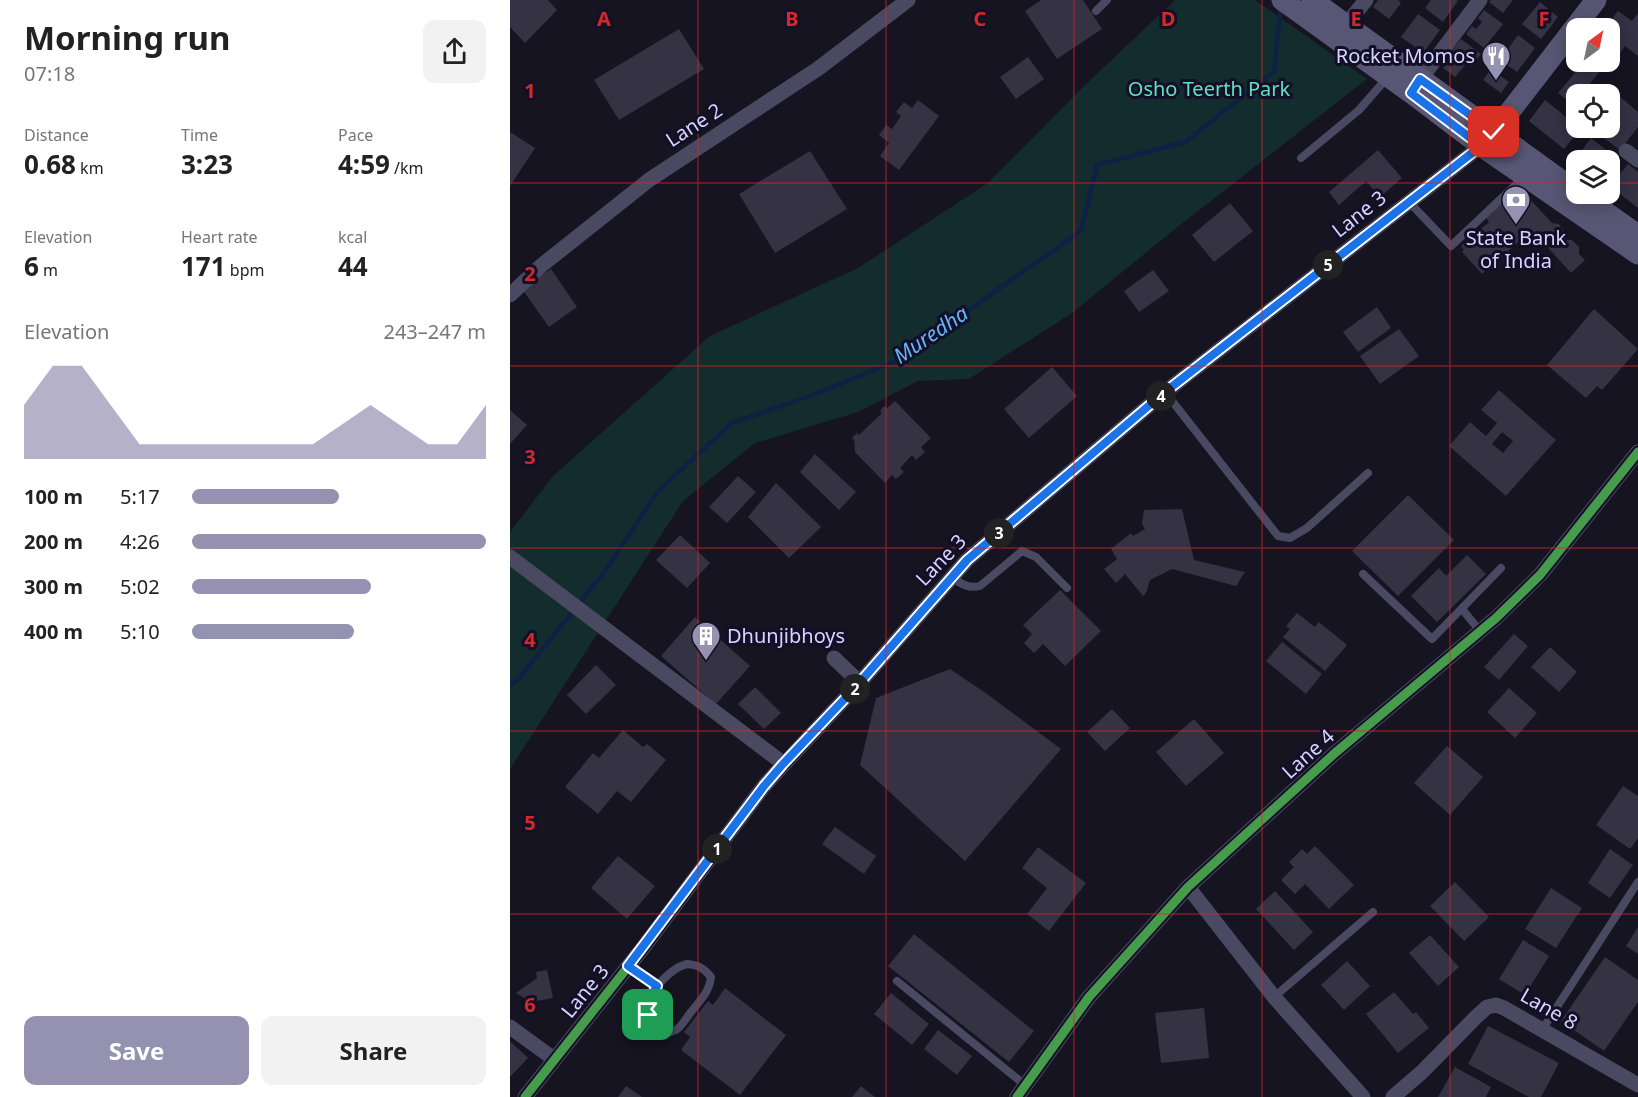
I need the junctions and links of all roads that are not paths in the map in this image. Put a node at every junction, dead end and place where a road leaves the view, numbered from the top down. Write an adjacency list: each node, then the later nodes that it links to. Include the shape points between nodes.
1 (908, 0): 20 (street, Lane 2, via 819,68 649,180)
2 (1107, 0): 8 (lane)
3 (1282, 0): 7 (main road)
4 (1366, 0): 9 (street)
5 (1480, 0): 11 (street)
6 (1596, 0): 12 (main road)
7 (1309, 5): 9 (main road)
8 (1096, 11)
9 (1341, 32): 10 (main road); 11 (main road)
10 (1388, 77): 11 (main road); 13 (lane, via 1359,110)
11 (1416, 86): 12 (main road)
12 (1487, 139): 14 (main road); 15 (main road); 16 (street, Lane 3)
13 (1302, 158)
14 (1525, 176): 16 (lane, via 1451,246); 19 (main road)
15 (1566, 185)
16 (1409, 202): 21 (street, Lane 3)
17 (1595, 204): 18 (main road)
18 (1638, 235)
19 (1638, 254)
20 (510, 295)
21 (1165, 392): 23 (lane, via 1278,536 1290,538 1306,528); 27 (street, Lane 3)
22 (1638, 452): 30 (street, Lane 4, via 1540,575)
23 (1368, 473)
24 (511, 558): 33 (street)
25 (1501, 568): 29 (lane)
26 (1363, 574): 29 (lane, via 1432,639)
27 (952, 577): 28 (lane, via 973,588 980,586 1022,551 1036,557); 32 (street, Lane 3)
28 (1067, 588)
29 (1462, 609): 30 (lane)
30 (1480, 631): 35 (street, Lane 4, via 1335,753)
31 (834, 658): 32 (street)
32 (860, 683): 33 (street, Lane 3)
33 (783, 764): 37 (street, Lane 3)
34 (1638, 882): 42 (lane)
35 (1188, 887): 40 (street); 45 (street, Lane 4, via 1089,997)
36 (1373, 912): 40 (lane)
37 (628, 966): 39 (lane); 43 (street, Lane 3)
38 (897, 981): 45 (lane)
39 (657, 986): 39 (lane, via 671,971 687,964 696,964 711,977 703,997 678,1029 670,1032 656,1029 648,1015 650,997)
40 (1274, 997): 47 (street)
41 (510, 1027): 43 (street)
42 (1542, 1030): 44 (street, Lane 8); 48 (street, Lane 8, via 1504,1008 1487,1007)
43 (554, 1059): 46 (street, Lane 3)
44 (1638, 1085)
45 (1021, 1091)
46 (525, 1097)
47 (1363, 1097)
48 (1393, 1097)

